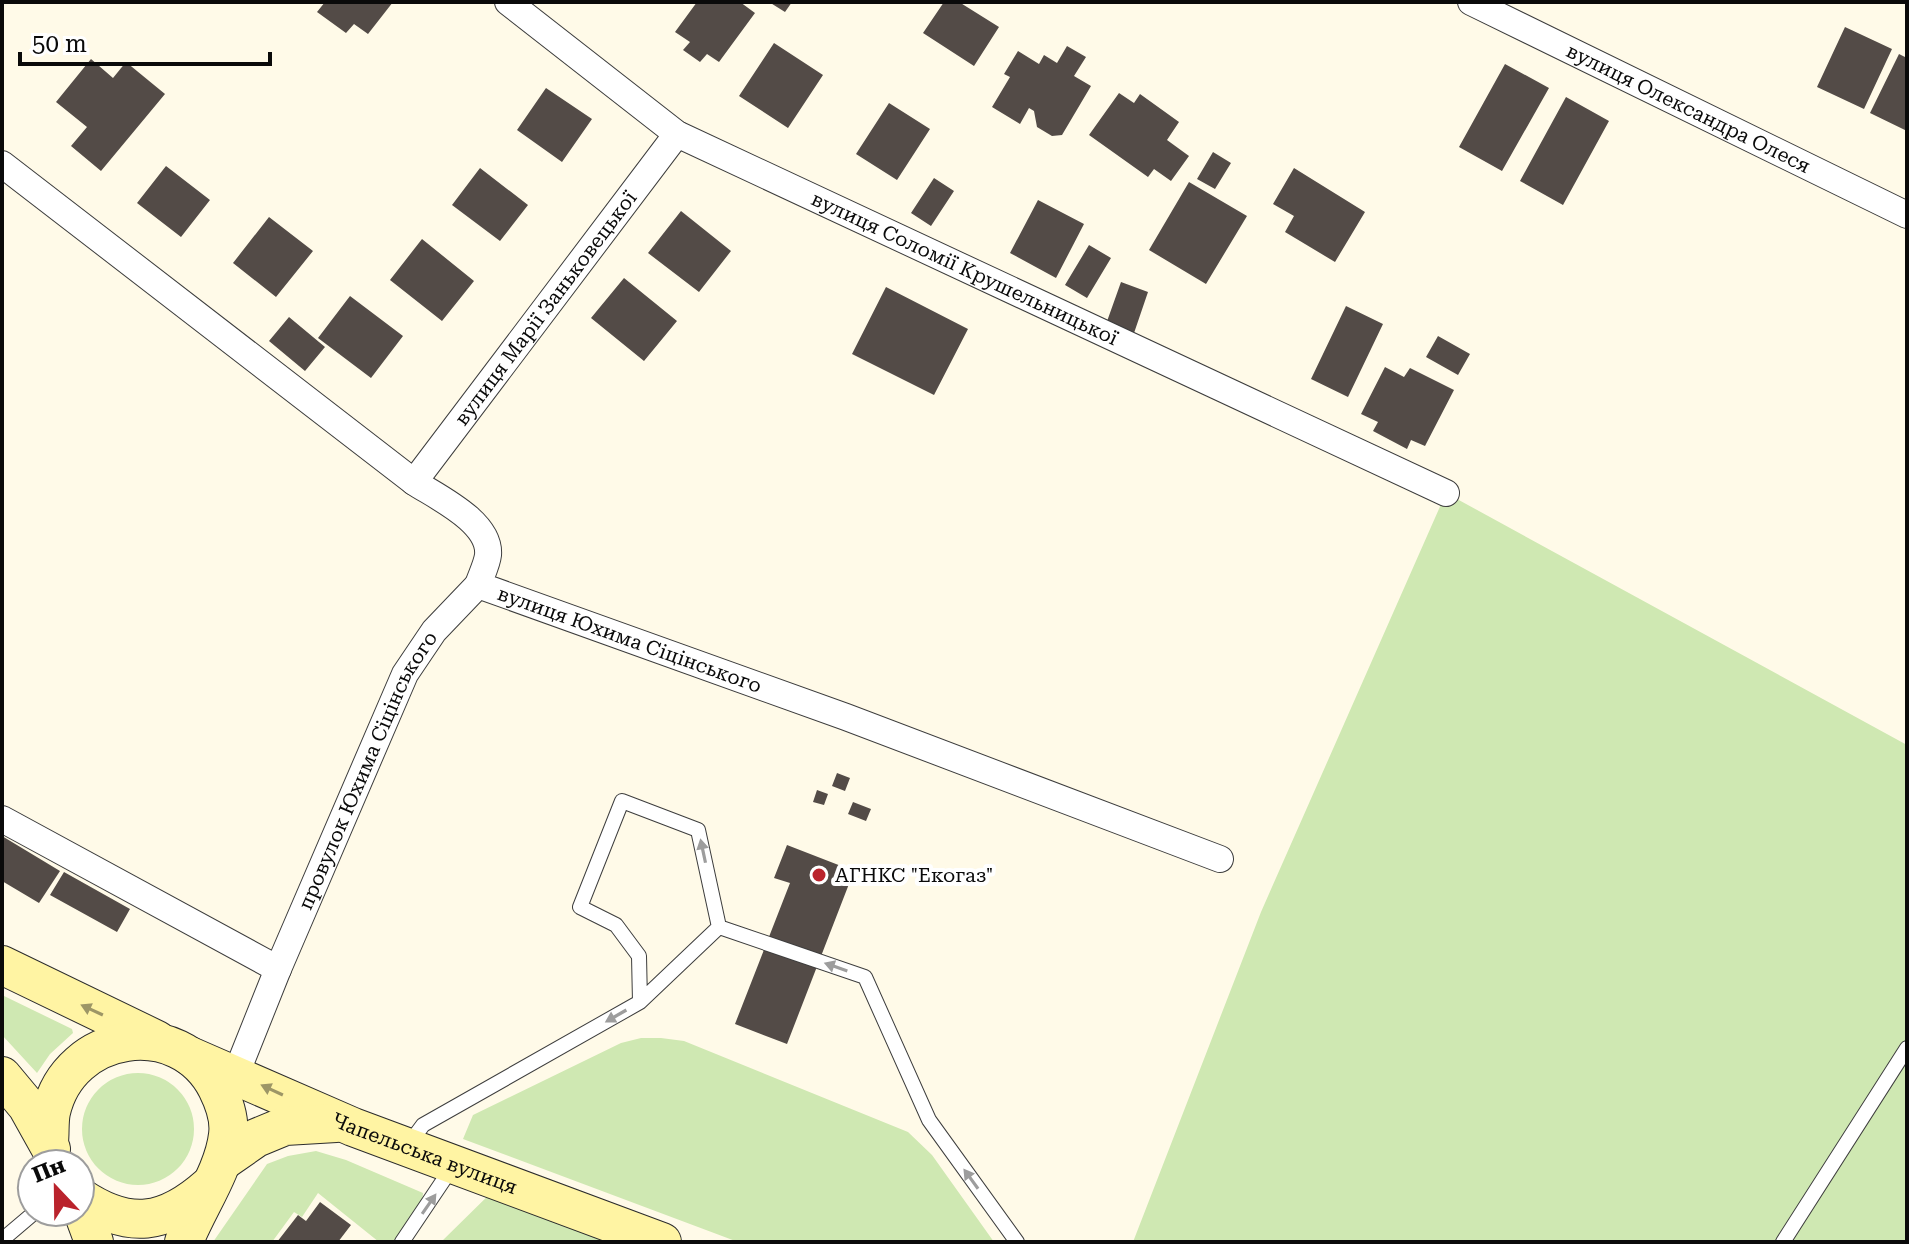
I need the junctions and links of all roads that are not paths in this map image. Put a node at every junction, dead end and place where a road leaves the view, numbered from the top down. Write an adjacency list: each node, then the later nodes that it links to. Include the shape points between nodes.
1 (508, 2): 3 (street, вулиця Соломії Крушельницької)
2 (1471, 2): 5 (street, вулиця Олександра Олеся)
3 (677, 134): 6 (street, вулиця Марії Заньковецької); 7 (street, вулиця Соломії Крушельницької)
4 (2, 164): 6 (street, вулиця Юхима Сіцінського)
5 (1907, 215)
6 (414, 482): 8 (street, вулиця Юхима Сіцінського, via 482,532 488,555)
7 (1446, 493)
8 (478, 585): 10 (street, вулиця Юхима Сіцінського); 13 (street, провулок Юхима Сіцінського, via 429,638 405,674)
9 (2, 819): 13 (street)
10 (1220, 859)
11 (719, 927): 14 (lane); 14 (lane, one-way to 14, via 698,830 622,801 580,907 616,925 639,956); 29 (lane, one-way to 11, via 929,1120 865,977)
12 (2, 965): 16 (main road, Чапельська вулиця, one-way to 12)
13 (278, 969): 17 (street, провулок Юхима Сіцінського)
14 (640, 1002): 20 (lane, one-way to 20, via 423,1125)
15 (1907, 1048): 30 (lane)
16 (176, 1049): 17 (main road, Чапельська вулиця); 22 (main road, via 133,1040 104,1047 79,1062 61,1085 50,1113); 24 (main road, via 211,1076 224,1102 229,1132)
17 (236, 1074): 19 (main road, Чапельська вулиця, one-way to 17)
18 (2, 1076): 21 (main road, via 27,1106)
19 (343, 1122): 20 (main road, Чапельська вулиця); 24 (main road, via 285,1126 256,1138)
20 (408, 1147): 23 (main road, Чапельська вулиця)
21 (49, 1148)
22 (52, 1148)
23 (455, 1164): 27 (lane, one-way to 23); 28 (main road, Чапельська вулиця)
24 (216, 1174): 25 (main road, via 186,1206 159,1217 129,1219); 26 (main road)
25 (96, 1208)
26 (184, 1242)
27 (402, 1242)
28 (662, 1242)
29 (1017, 1242)
30 (1783, 1242)

